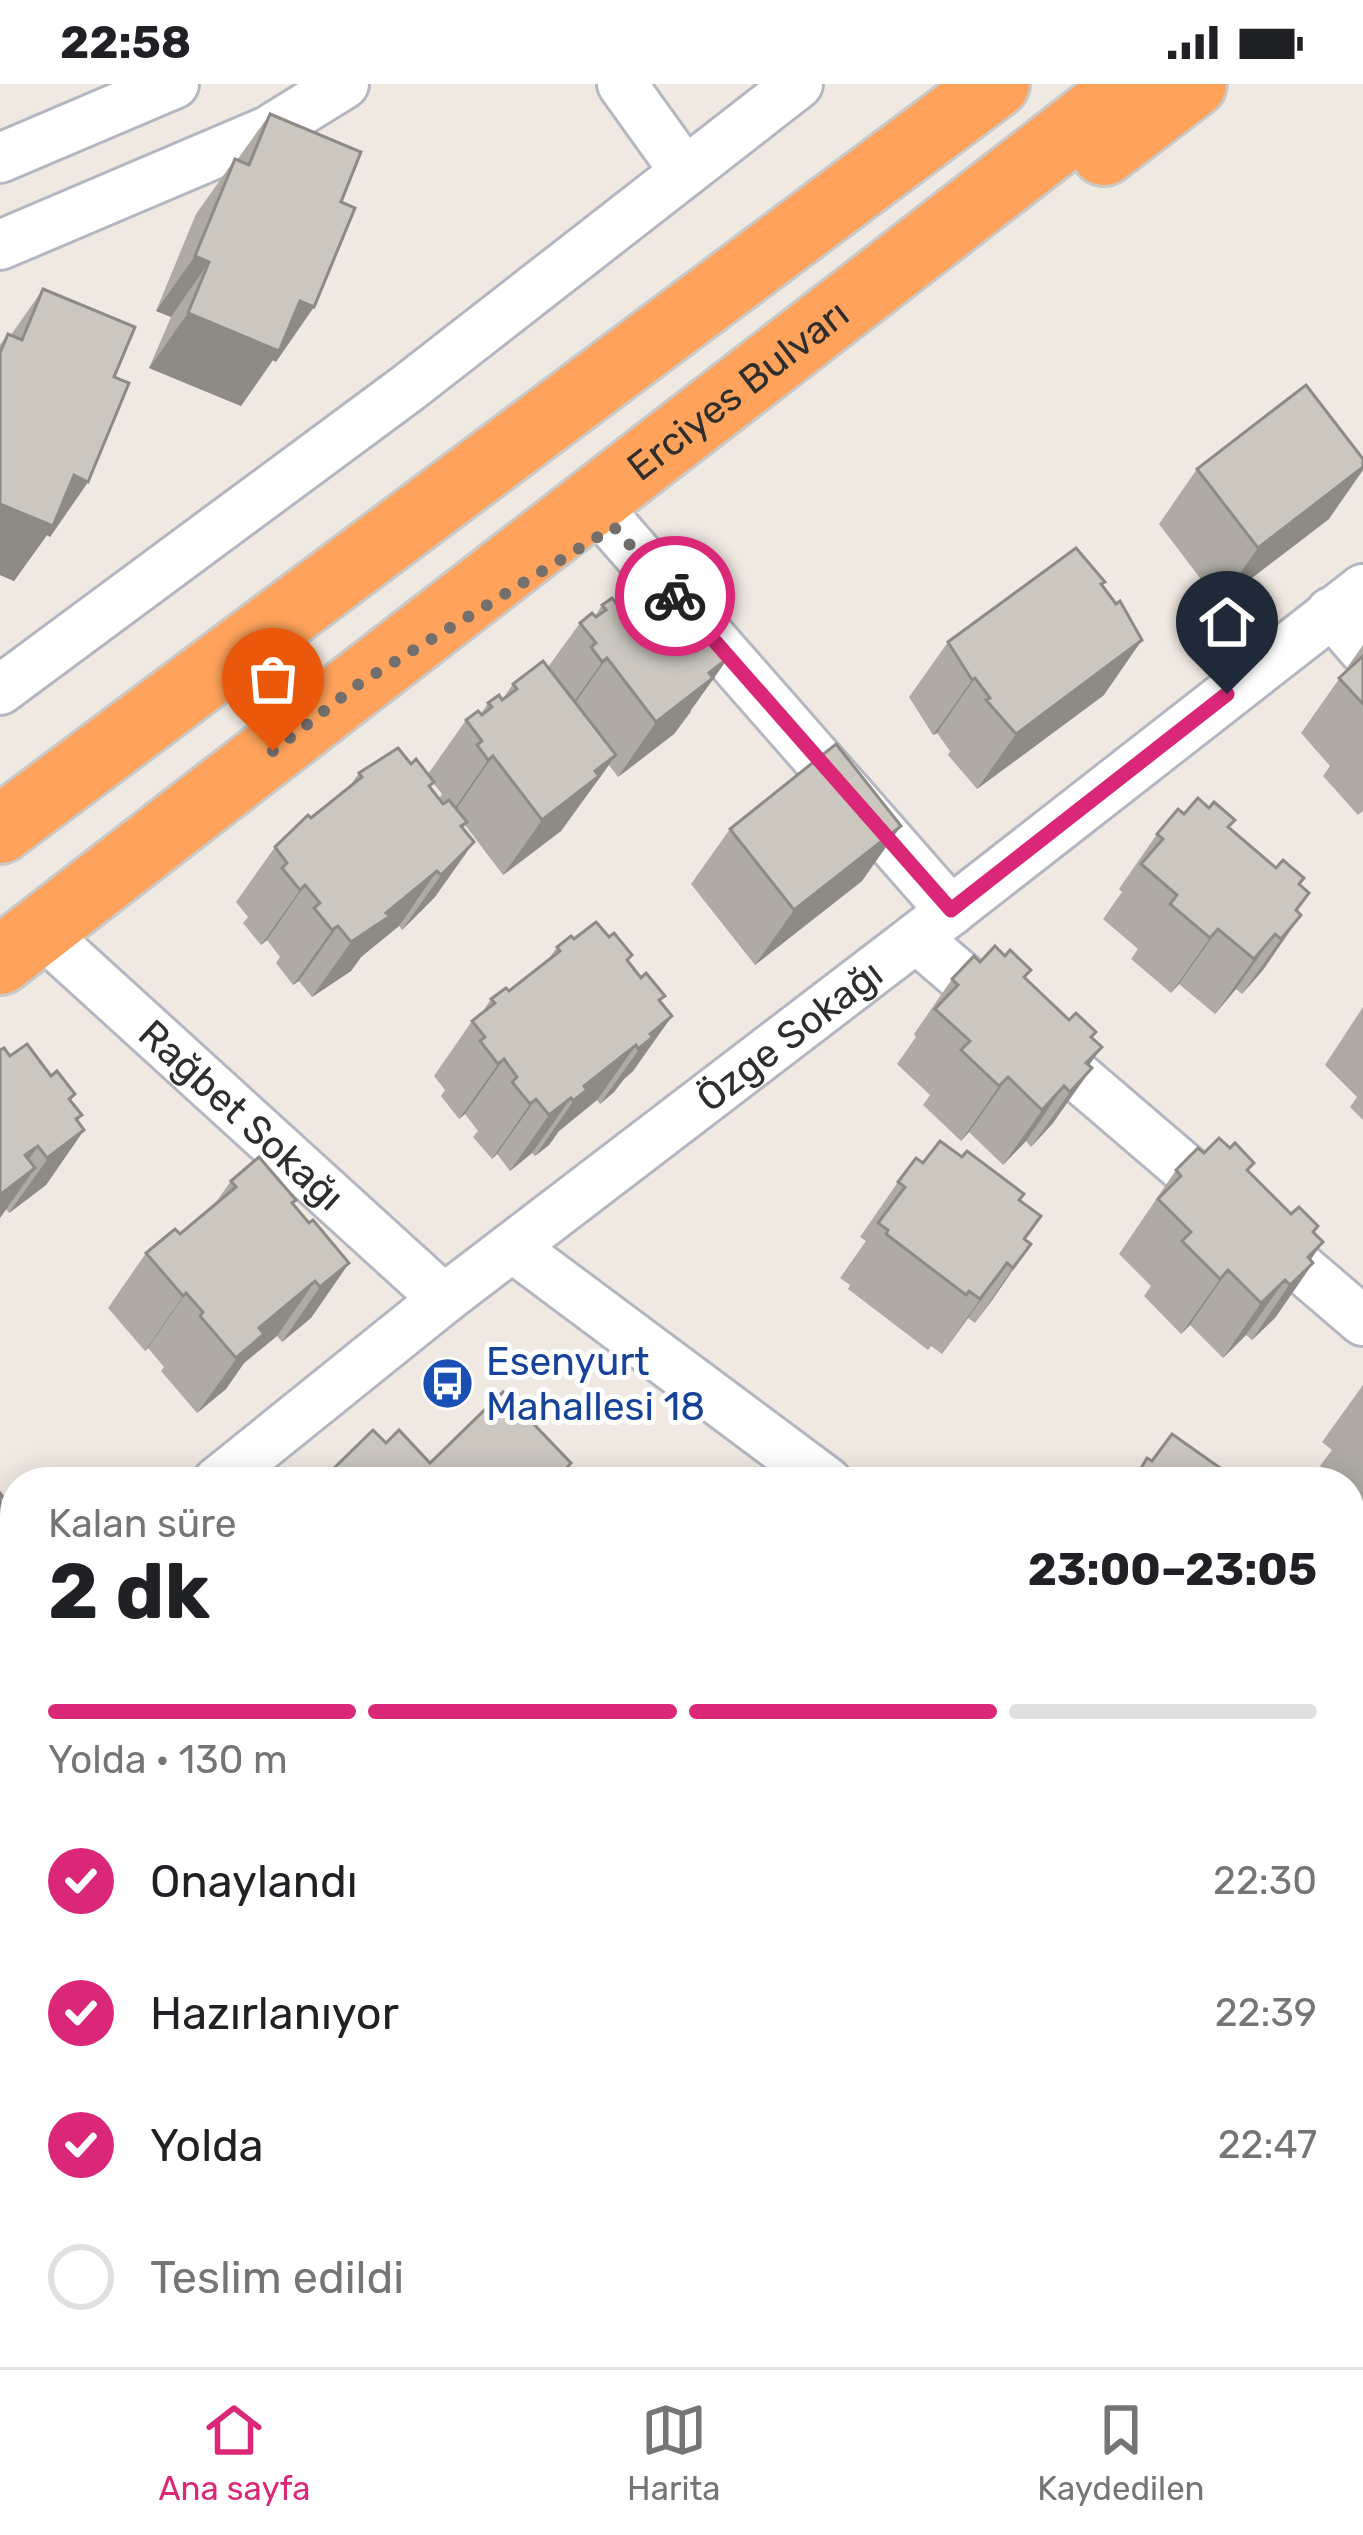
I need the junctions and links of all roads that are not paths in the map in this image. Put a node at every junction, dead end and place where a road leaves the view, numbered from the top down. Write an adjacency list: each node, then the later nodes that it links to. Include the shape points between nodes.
1 (174, 84): 8 (street)
2 (344, 84): 10 (street, via 268,131)
3 (622, 84): 9 (street)
4 (798, 84): 9 (street)
5 (996, 84): 16 (highway)
6 (1132, 84): 14 (highway, Erciyes Bulvarı)
7 (1193, 84): 11 (highway)
8 (0, 158)
9 (685, 172): 15 (street)
10 (0, 245)
11 (614, 527): 14 (highway); 17 (street)
12 (1347, 600): 13 (street); 17 (street, Özge Sokağı)
13 (1363, 649)
14 (360, 683): 18 (highway, Erciyes Bulvarı)
15 (0, 690)
16 (0, 830)
17 (933, 924): 19 (street, Özge Sokağı); 21 (street)
18 (20, 946): 20 (street, Rağbet Sokağı)
19 (512, 1247): 20 (street, Özge Sokağı); 23 (street)
20 (444, 1299): 22 (street, Özge Sokağı)
21 (1363, 1321)
22 (236, 1467)
23 (807, 1467)

